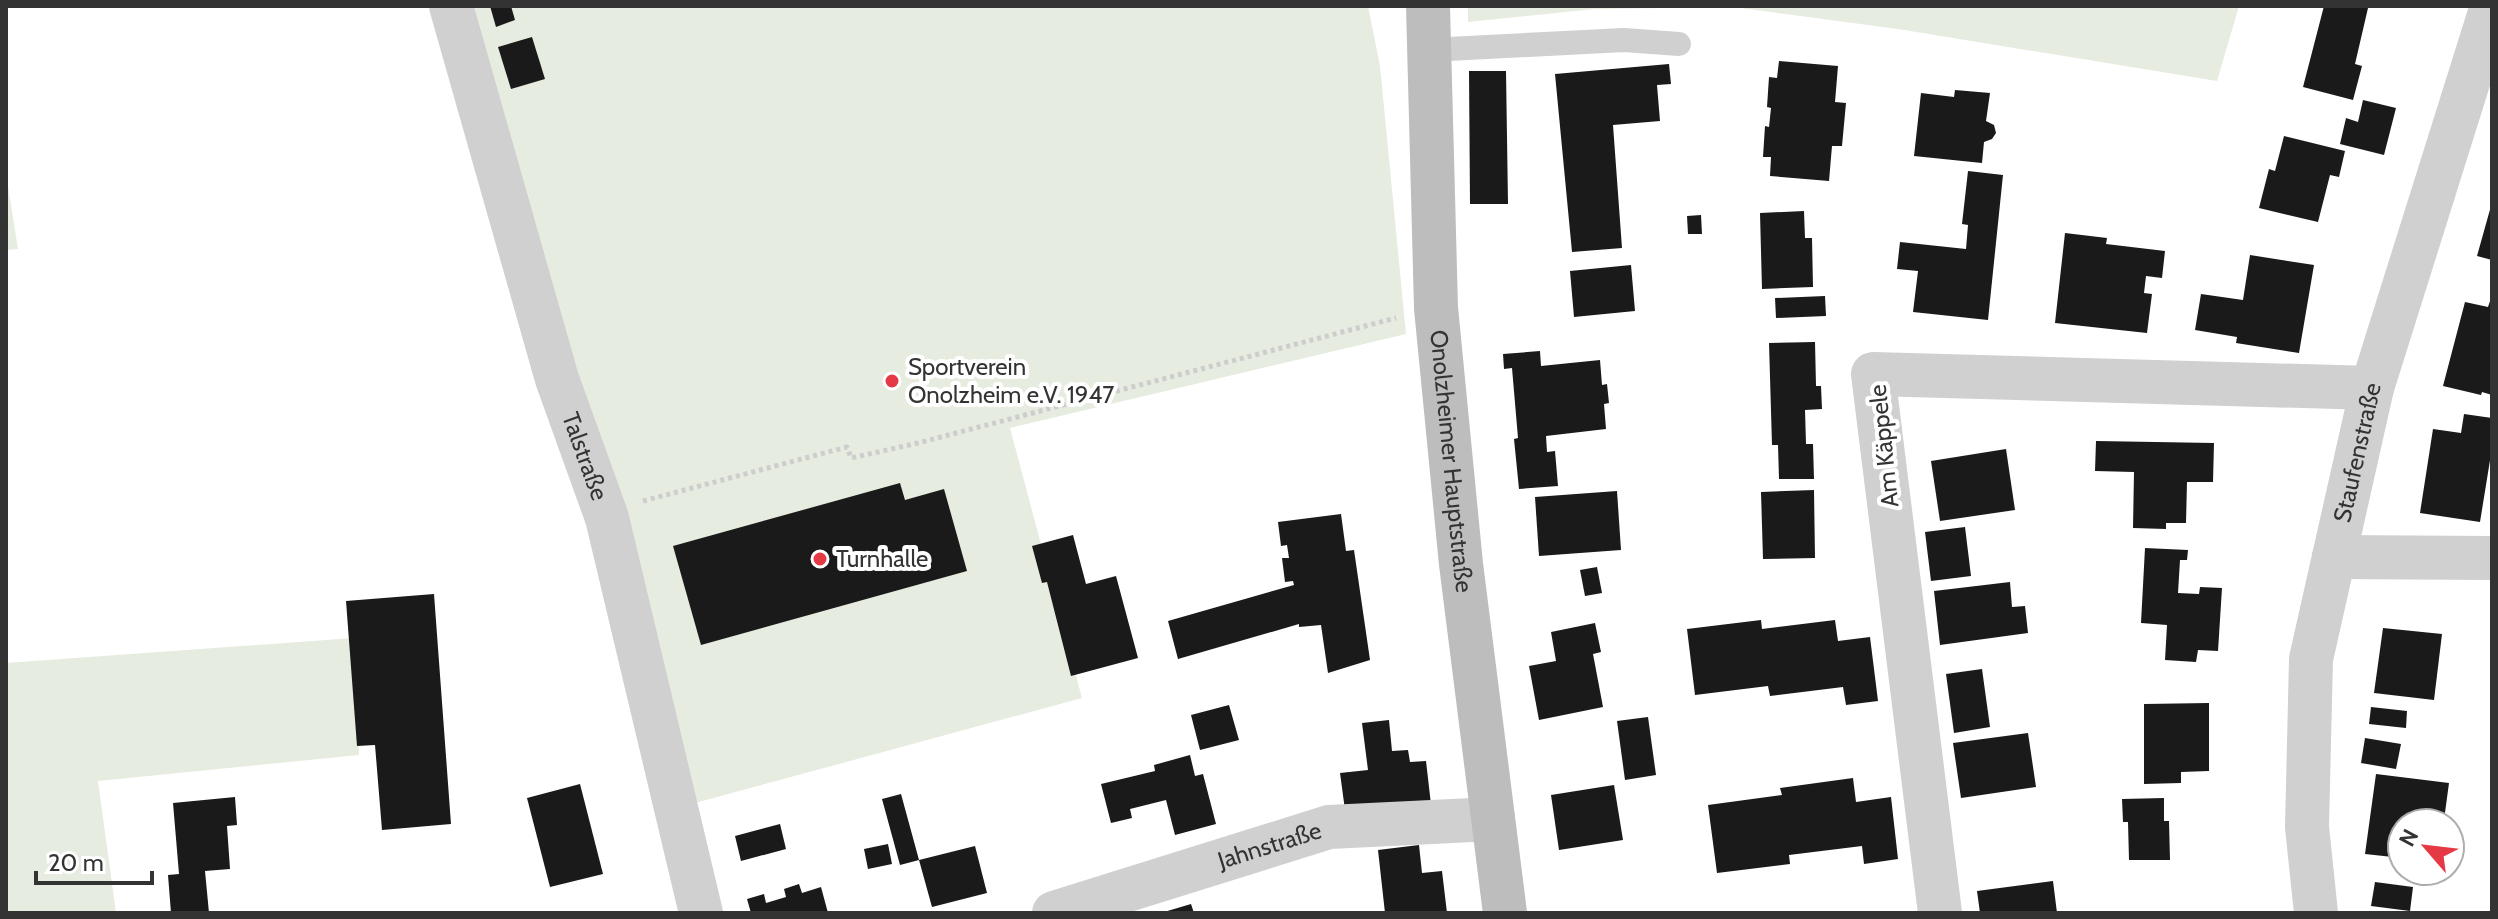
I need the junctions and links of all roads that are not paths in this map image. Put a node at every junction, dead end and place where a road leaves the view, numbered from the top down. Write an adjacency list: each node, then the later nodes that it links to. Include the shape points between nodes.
1 (451, 6): 10 (street, Talstraße, via 557,379 604,510)
2 (1428, 6): 5 (main road, Onolzheimer Hauptstraße)
3 (2492, 6): 6 (street, Staufenstraße)
4 (1679, 44): 5 (lane, via 1624,40)
5 (1429, 50): 9 (main road, Onolzheimer Hauptstraße, via 1436,308)
6 (2372, 388): 7 (street, Staufenstraße); 13 (street, Am Käppele, via 1873,374)
7 (2334, 557): 8 (street); 14 (street, Staufenstraße, via 2311,659 2307,827)
8 (2492, 558)
9 (1493, 819): 11 (street, Jahnstraße, via 1329,827); 12 (main road, Onolzheimer Hauptstraße)
10 (701, 913)
11 (1054, 913)
12 (1505, 913)
13 (1940, 913)
14 (2316, 913)

